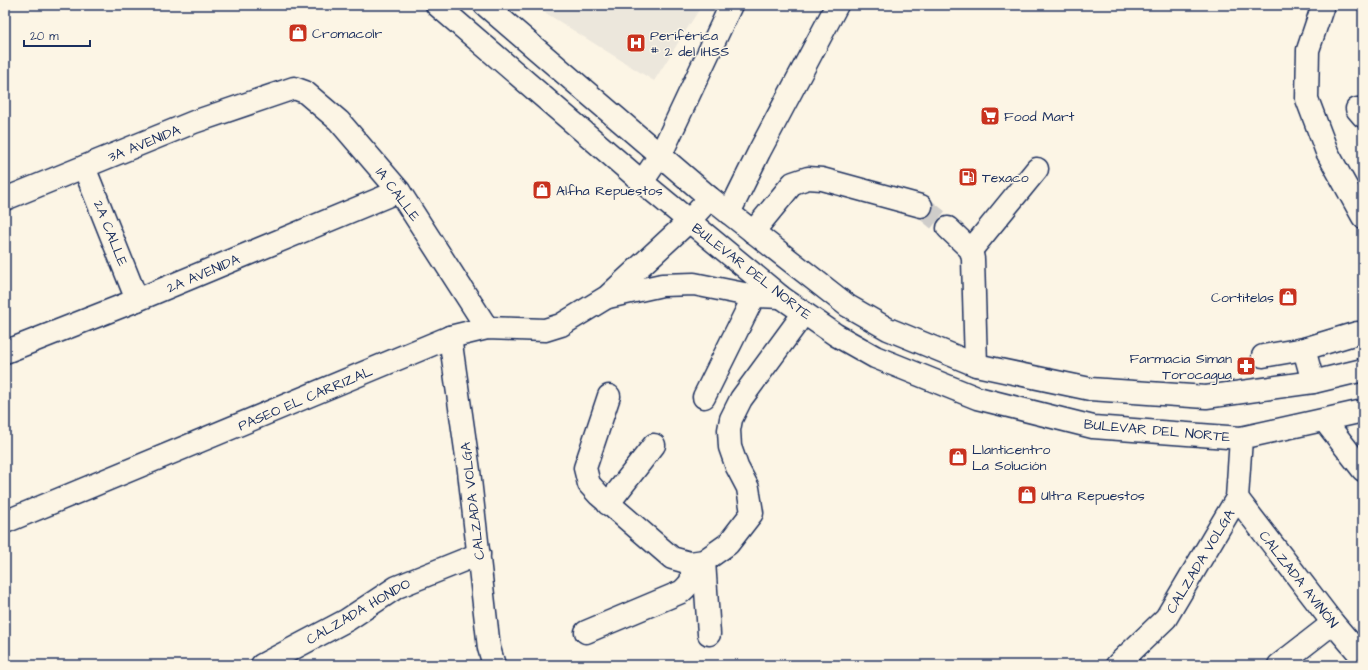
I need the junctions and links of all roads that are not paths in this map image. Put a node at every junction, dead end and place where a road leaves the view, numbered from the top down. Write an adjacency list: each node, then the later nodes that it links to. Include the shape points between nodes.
1 (437, 5): 10 (street, BULEVAR DEL NORTE)
2 (486, 5): 7 (street)
3 (731, 5): 7 (street)
4 (837, 5): 15 (street)
5 (1323, 5): 16 (street, via 1308,50 1307,99 1327,152)
6 (284, 90): 8 (street, 3A AVENIDA, via 194,122); 11 (street, 1A CALLE, via 294,88 305,92 316,101 338,121)
7 (661, 154): 10 (street); 12 (street)
8 (84, 167): 13 (street, 3A AVENIDA); 24 (street, 2A CALLE)
9 (1037, 169): 20 (street)
10 (642, 182): 17 (street, BULEVAR DEL NORTE)
11 (399, 191): 24 (street, 2A AVENIDA); 26 (street, 1A CALLE)
12 (710, 198): 15 (street); 17 (street, PASEO EL CARRIZAL)
13 (5, 199)
14 (921, 206): 19 (street, via 822,179 808,178 793,183)
15 (729, 213): 19 (street)
16 (1363, 217)
17 (689, 221): 22 (street, PASEO EL CARRIZAL); 23 (street, BULEVAR DEL NORTE)
18 (948, 228): 20 (street)
19 (753, 232): 32 (street, via 848,306 888,329)
20 (971, 250): 32 (street)
21 (754, 296): 22 (street, PASEO EL CARRIZAL, via 694,284 662,285); 23 (street, PASEO EL CARRIZAL); 36 (street)
22 (607, 297): 26 (street, PASEO EL CARRIZAL, via 561,325 545,330)
23 (781, 297): 25 (street, BULEVAR DEL NORTE)
24 (137, 300): 30 (street, 2A AVENIDA)
25 (804, 313): 39 (street, BULEVAR DEL NORTE, via 875,357 977,398 1093,427); 46 (street, via 741,399 731,419 730,447 748,488 752,512 728,544)
26 (487, 328): 28 (street, PASEO EL CARRIZAL)
27 (1361, 336): 29 (street)
28 (450, 337): 44 (street, PASEO EL CARRIZAL); 45 (street, CALZADA VOLGA, via 470,471)
29 (1304, 349): 31 (street); 34 (street)
30 (5, 352)
31 (1263, 356)
32 (976, 365): 34 (street, via 1090,389 1206,397)
33 (1363, 370): 34 (street)
34 (1313, 382)
35 (609, 396): 43 (street, via 585,468 590,484)
36 (704, 397)
37 (1363, 411): 38 (street, BULEVAR DEL NORTE)
38 (1324, 420): 39 (street, BULEVAR DEL NORTE); 41 (street)
39 (1241, 438): 42 (street, CALZADA VOLGA)
40 (654, 445): 43 (street)
41 (1363, 470)
42 (1237, 498): 47 (street, CALZADA AVINÓN); 53 (street, CALZADA VOLGA, via 1166,618)
43 (608, 504): 46 (street, via 672,558)
44 (5, 522)
45 (479, 554): 51 (street, CALZADA HONDO, via 397,587 347,620); 52 (street, CALZADA VOLGA, via 489,648)
46 (697, 562): 48 (street, via 692,582 681,592); 49 (street)
47 (1333, 623): 50 (street, CALZADA AVINÓN); 54 (street)
48 (586, 632)
49 (709, 634)
50 (1363, 658)
51 (262, 665)
52 (494, 665)
53 (1117, 665)
54 (1279, 665)

